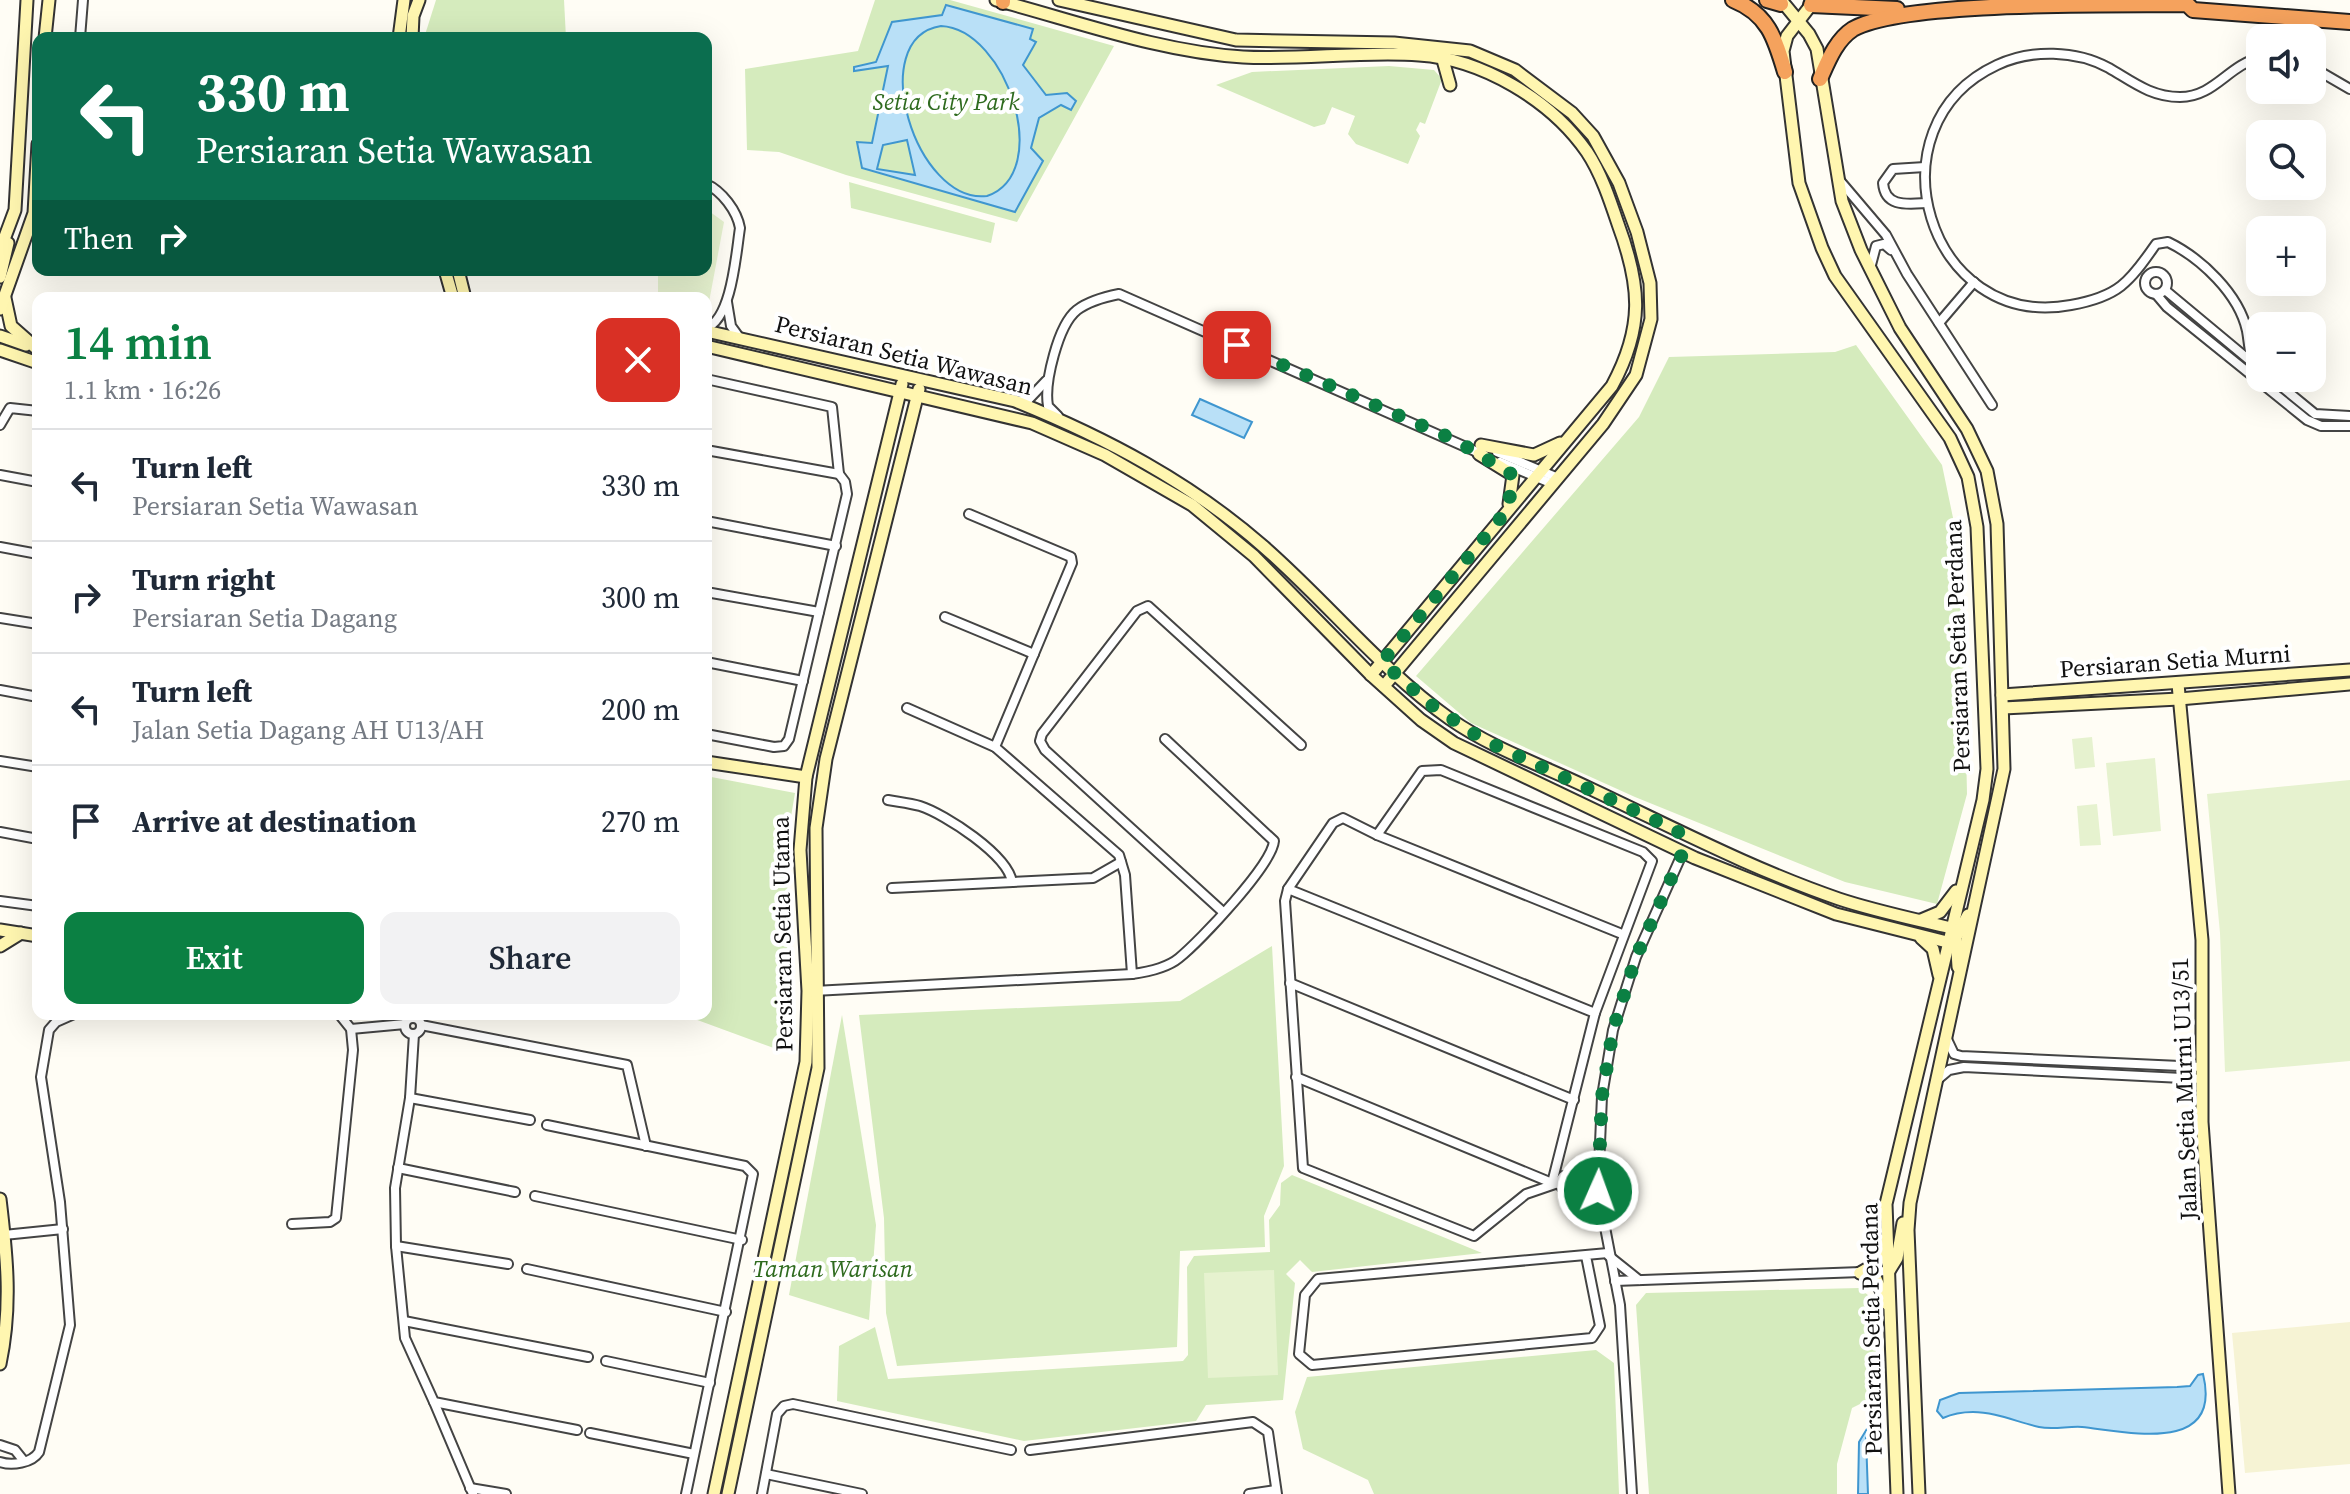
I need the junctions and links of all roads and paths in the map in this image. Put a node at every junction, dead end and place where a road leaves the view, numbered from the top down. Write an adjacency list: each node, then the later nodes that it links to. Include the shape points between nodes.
1 (27, 0): 33 (street)
2 (49, 0): 16 (street)
3 (83, 0): 17 (street)
4 (404, 0): 18 (street)
5 (419, 0): 19 (street)
6 (1059, 0): 84 (street, via 1236,40 1464,50 1515,70 1572,113 1593,136 1619,183 1650,283 1651,319 1636,375)
7 (1733, 0): 22 (highway, via 1750,7 1771,28)
8 (2146, 0): 12 (highway)
9 (1001, 1): 20 (street, via 1243,57 1422,55)
10 (1776, 1): 15 (street, Persiaran Setia Perdana)
11 (1811, 3): 13 (highway); 15 (street)
12 (2187, 4): 13 (highway); 14 (highway)
13 (1933, 11): 26 (highway, via 1880,18 1857,27 1832,53)
14 (2350, 20)
15 (1797, 22): 22 (street, Persiaran Setia Perdana, via 1784,43); 26 (street, Persiaran Setia Perdana, via 1814,41)
16 (46, 32)
17 (80, 32)
18 (400, 32)
19 (412, 32)
20 (1443, 60): 25 (street); 27 (street)
21 (2246, 64): 29 (street, via 2208,91 2182,98 2147,92 2085,59 2019,57 1997,65 1956,95 1932,135)
22 (1785, 72): 106 (street, Persiaran Setia Perdana, via 1799,183 1822,248 1835,276 1950,438 1968,477 1977,527)
23 (1464, 73): 25 (street)
24 (2326, 75): 28 (street)
25 (1497, 78): 77 (street, via 1539,103 1587,153 1608,194 1636,289 1636,324 1622,367)
26 (1820, 79): 30 (street, Persiaran Setia Perdana)
27 (1450, 85)
28 (2350, 89)
29 (1925, 167): 32 (street); 32 (street, via 1893,169 1883,183 1886,196 1896,203)
30 (1837, 176): 36 (street, via 1879,224); 37 (street, Persiaran Setia Perdana)
31 (712, 187): 41 (street, via 738,216 740,228)
32 (1927, 203): 39 (street, via 1941,244)
33 (15, 210): 35 (street); 38 (street)
34 (32, 219): 40 (street)
35 (0, 250)
36 (1894, 253): 37 (street, via 1884,244 1876,246); 43 (street)
37 (1871, 269): 99 (street, Persiaran Setia Perdana, via 1900,328 1967,429 1987,471 1997,524)
38 (0, 277)
39 (1974, 282): 43 (street); 46 (street, via 2021,304 2083,303 2123,285 2156,244 2168,242 2224,287)
40 (5, 293): 42 (street); 51 (street, via 11,326)
41 (727, 302): 44 (street); 49 (street)
42 (0, 309)
43 (1939, 323): 69 (street)
44 (712, 326)
45 (712, 331): 49 (street, Persiaran Setia Wawasan)
46 (2246, 331)
47 (2246, 334): 50 (street)
48 (0, 336): 52 (street)
49 (739, 337): 59 (street, Persiaran Setia Wawasan)
50 (2224, 338): 55 (street); 76 (street, via 2160,292 2167,307 2307,420 2321,426)
51 (32, 344)
52 (32, 346)
53 (712, 347): 63 (street, Persiaran Setia Wawasan)
54 (0, 350): 57 (street)
55 (2246, 357)
56 (0, 358): 58 (street)
57 (32, 361)
58 (32, 362)
59 (904, 376): 61 (street, Persiaran Setia Wawasan); 64 (street, Persiaran Setia Utama)
60 (712, 380): 80 (street, via 832,407)
61 (921, 380): 66 (street, Persiaran Setia Utama); 68 (street, Persiaran Setia Wawasan)
62 (1046, 381): 68 (street, via 1028,400); 74 (street, via 1048,406); 78 (street, via 1070,317 1100,298 1119,294)
63 (877, 385): 64 (street, Persiaran Setia Wawasan); 70 (street)
64 (901, 391): 66 (street, Persiaran Setia Wawasan); 70 (street, Persiaran Setia Utama)
65 (2288, 392): 73 (street, via 2315,414)
66 (918, 394): 67 (street, Persiaran Setia Wawasan); 72 (street, Persiaran Setia Utama)
67 (938, 399): 72 (street); 105 (street, Persiaran Setia Wawasan, via 1032,423 1105,455 1192,505 1254,556)
68 (1015, 401): 74 (street, Persiaran Setia Wawasan)
69 (1992, 405)
70 (896, 409): 128 (street, Persiaran Setia Utama)
71 (32, 410): 75 (street, via 10,408)
72 (914, 411): 129 (street, Persiaran Setia Utama)
73 (2350, 416)
74 (1061, 420): 96 (street, Persiaran Setia Wawasan, via 1197,493 1264,546)
75 (0, 425)
76 (2350, 426)
77 (1563, 442): 78 (street, via 1534,455); 81 (street)
78 (1480, 449): 81 (street); 85 (street, via 1513,475)
79 (712, 451): 80 (street)
80 (839, 474): 88 (street, via 847,494)
81 (1537, 474): 84 (street); 85 (street)
82 (0, 475): 83 (street)
83 (32, 481)
84 (1555, 481): 100 (street)
85 (1508, 509): 97 (street)
86 (969, 514): 98 (street, via 1071,557)
87 (712, 522): 88 (street)
88 (836, 546): 92 (street)
89 (0, 547): 90 (street)
90 (32, 553)
91 (712, 593): 92 (street)
92 (819, 612): 107 (street)
93 (945, 617): 98 (street)
94 (0, 618): 95 (street)
95 (32, 623)
96 (1361, 644): 97 (street); 101 (street, Persiaran Setia Wawasan)
97 (1397, 644): 101 (street)
98 (1034, 654): 127 (street)
99 (2000, 655): 113 (street, via 2007,681); 118 (street, Persiaran Setia Perdana)
100 (1408, 657): 104 (street); 108 (street)
101 (1382, 662): 104 (street, Persiaran Setia Wawasan); 105 (street)
102 (712, 663): 107 (street)
103 (2350, 670): 109 (street, Persiaran Setia Murni)
104 (1395, 673): 108 (street, Persiaran Setia Wawasan); 111 (street)
105 (1371, 675): 111 (street, Persiaran Setia Wawasan)
106 (1984, 676): 118 (street); 122 (street, Persiaran Setia Perdana)
107 (803, 681): 123 (street, via 784,746)
108 (1407, 682): 138 (street, Persiaran Setia Wawasan, via 1482,739)
109 (2178, 684): 113 (street, Persiaran Setia Murni); 116 (street, Jalan Setia Murni U13/51)
110 (2350, 684): 115 (street, Persiaran Setia Murni)
111 (1384, 686): 143 (street, Persiaran Setia Wawasan, via 1454,743)
112 (0, 690): 114 (street)
113 (2025, 694): 118 (street, Persiaran Setia Murni)
114 (32, 696)
115 (2203, 697): 116 (street, Persiaran Setia Murni); 121 (street)
116 (2179, 699): 117 (street, Persiaran Setia Murni); 121 (street, Jalan Setia Murni U13/51)
117 (2152, 701): 119 (street, Persiaran Setia Murni); 121 (street)
118 (1999, 702): 119 (street, Persiaran Setia Murni); 122 (street); 125 (street, Persiaran Setia Perdana)
119 (2026, 707): 125 (street, via 2011,718)
120 (907, 708): 127 (street)
121 (2182, 717): 176 (street, Jalan Setia Murni U13/51, via 2202,940)
122 (1986, 731): 145 (street, Persiaran Setia Perdana, via 1983,800)
123 (712, 735)
124 (1165, 739): 152 (street, via 1274,841 1272,852)
125 (2003, 739): 150 (street, Persiaran Setia Perdana, via 1999,801)
126 (1301, 745): 152 (street, via 1148,606 1137,611 1042,734 1045,750)
127 (995, 747): 144 (street)
128 (811, 755): 133 (street); 134 (street, Persiaran Setia Utama)
129 (826, 759): 134 (street); 137 (street, Persiaran Setia Utama)
130 (0, 761): 132 (street)
131 (712, 763): 133 (street)
132 (32, 766)
133 (789, 774): 134 (street); 135 (street)
134 (806, 777): 135 (street, Persiaran Setia Utama); 137 (street)
135 (804, 797): 165 (street, Persiaran Setia Utama, via 800,850)
136 (888, 800): 146 (street, via 953,821 1006,865)
137 (818, 804): 165 (street, Persiaran Setia Utama)
138 (1678, 831): 142 (street, Persiaran Setia Wawasan); 143 (street)
139 (0, 832): 141 (street)
140 (1377, 835): 148 (street, via 1343,818 1333,823); 156 (street); 156 (street, via 1418,775 1428,769 1506,795 1643,852 1652,861)
141 (32, 838)
142 (1705, 844): 143 (street); 153 (street, Persiaran Setia Wawasan, via 1840,899)
143 (1683, 852): 158 (street, Persiaran Setia Wawasan, via 1836,914); 185 (street, via 1636,957 1613,1030 1602,1096)
144 (1121, 862): 146 (street, via 1093,878); 162 (street)
145 (1962, 877): 153 (street, via 1945,907); 159 (street, Persiaran Setia Perdana)
146 (1012, 882): 147 (street)
147 (892, 888)
148 (1288, 889): 163 (street); 166 (street)
149 (0, 901): 151 (street)
150 (1975, 904): 159 (street); 161 (street, Persiaran Setia Perdana)
151 (32, 905)
152 (1223, 912): 162 (street, via 1177,959)
153 (1920, 920): 159 (street, Persiaran Setia Wawasan)
154 (1, 930): 155 (street); 160 (street)
155 (21, 933): 157 (street); 160 (street)
156 (1622, 934): 166 (street)
157 (32, 935)
158 (1918, 935): 159 (street, Persiaran Setia Wawasan); 164 (street, via 1933,949)
159 (1951, 935): 161 (street); 164 (street, Persiaran Setia Perdana)
160 (0, 945)
161 (1959, 972): 175 (street, Persiaran Setia Perdana)
162 (1132, 974): 165 (street)
163 (1290, 983): 177 (street); 180 (street)
164 (1941, 983): 193 (street, Persiaran Setia Perdana, via 1886,1204)
165 (813, 991): 230 (street, Persiaran Setia Utama, via 806,1062); 231 (street, Persiaran Setia Utama, via 818,1068)
166 (1595, 1013): 180 (street)
167 (60, 1020): 194 (street, via 49,1030 41,1077)
168 (344, 1020): 173 (street)
169 (404, 1020): 173 (street)
170 (410, 1020): 174 (street, via 407,1032)
171 (412, 1020): 172 (street)
172 (421, 1025): 174 (street); 183 (street, via 627,1065)
173 (351, 1029): 192 (street, via 336,1218)
174 (414, 1034): 179 (street)
175 (1946, 1036): 176 (street, via 1954,1054 1961,1056); 178 (street, Persiaran Setia Perdana)
176 (2202, 1073): 178 (street, via 1964,1067 1949,1070); 238 (street, Jalan Setia Murni U13/51)
177 (1296, 1077): 186 (street); 186 (street, via 1301,1160 1303,1168 1318,1175 1474,1236 1526,1194)
178 (1936, 1081): 191 (street, Persiaran Setia Perdana)
179 (410, 1098): 181 (street); 184 (street)
180 (1574, 1100): 186 (street)
181 (530, 1120)
182 (547, 1125): 183 (street)
183 (646, 1146): 196 (street, via 745,1166 753,1174 753,1185)
184 (398, 1168): 188 (street); 197 (street)
185 (1599, 1174): 186 (street, via 1563,1176); 187 (street)
186 (1555, 1183): 187 (street, via 1574,1192)
187 (1598, 1191): 198 (street)
188 (515, 1192)
189 (535, 1196): 196 (street)
190 (0, 1199): 195 (street)
191 (1910, 1208): 202 (street); 237 (street, Persiaran Setia Perdana)
192 (292, 1224)
193 (1887, 1227): 202 (street, Persiaran Setia Perdana); 203 (street, via 1882,1255)
194 (63, 1229): 195 (street); 223 (street, via 70,1325 39,1452)
195 (4, 1235): 207 (street)
196 (742, 1240): 208 (street)
197 (396, 1246): 200 (street); 210 (street)
198 (1608, 1254): 199 (street); 204 (street); 205 (street)
199 (1586, 1256): 199 (street, via 1318,1279 1305,1295 1299,1354 1312,1365 1592,1338 1600,1326)
200 (508, 1264)
201 (527, 1269): 208 (street)
202 (1889, 1271): 203 (street); 209 (street, Persiaran Setia Perdana)
203 (1860, 1273): 205 (street); 209 (street, via 1880,1283)
204 (1615, 1281): 205 (street); 206 (street)
205 (1640, 1281): 206 (street, via 1628,1286)
206 (1619, 1301): 235 (street)
207 (4, 1310): 211 (street)
208 (726, 1312): 215 (street)
209 (1891, 1316): 236 (street, Persiaran Setia Perdana)
210 (404, 1321): 212 (street); 216 (street, via 410,1350)
211 (4, 1328): 214 (street)
212 (588, 1357)
213 (606, 1361): 215 (street)
214 (0, 1364)
215 (710, 1383): 222 (street)
216 (434, 1402): 217 (street); 226 (street)
217 (577, 1430)
218 (590, 1433): 222 (street)
219 (0, 1445): 223 (street, via 15,1450)
220 (1011, 1450): 225 (street, via 793,1404 777,1414)
221 (1030, 1450): 227 (street, via 1253,1422 1268,1432)
222 (694, 1454): 229 (street)
223 (23, 1460): 224 (street)
224 (0, 1462)
225 (766, 1474): 232 (street); 233 (street)
226 (472, 1491): 228 (street)
227 (1276, 1492): 234 (street)
228 (506, 1494)
229 (686, 1494)
230 (714, 1494)
231 (728, 1494)
232 (762, 1494)
233 (862, 1494)
234 (1249, 1494)
235 (1632, 1494)
236 (1897, 1494)
237 (1919, 1494)
238 (2229, 1494)

